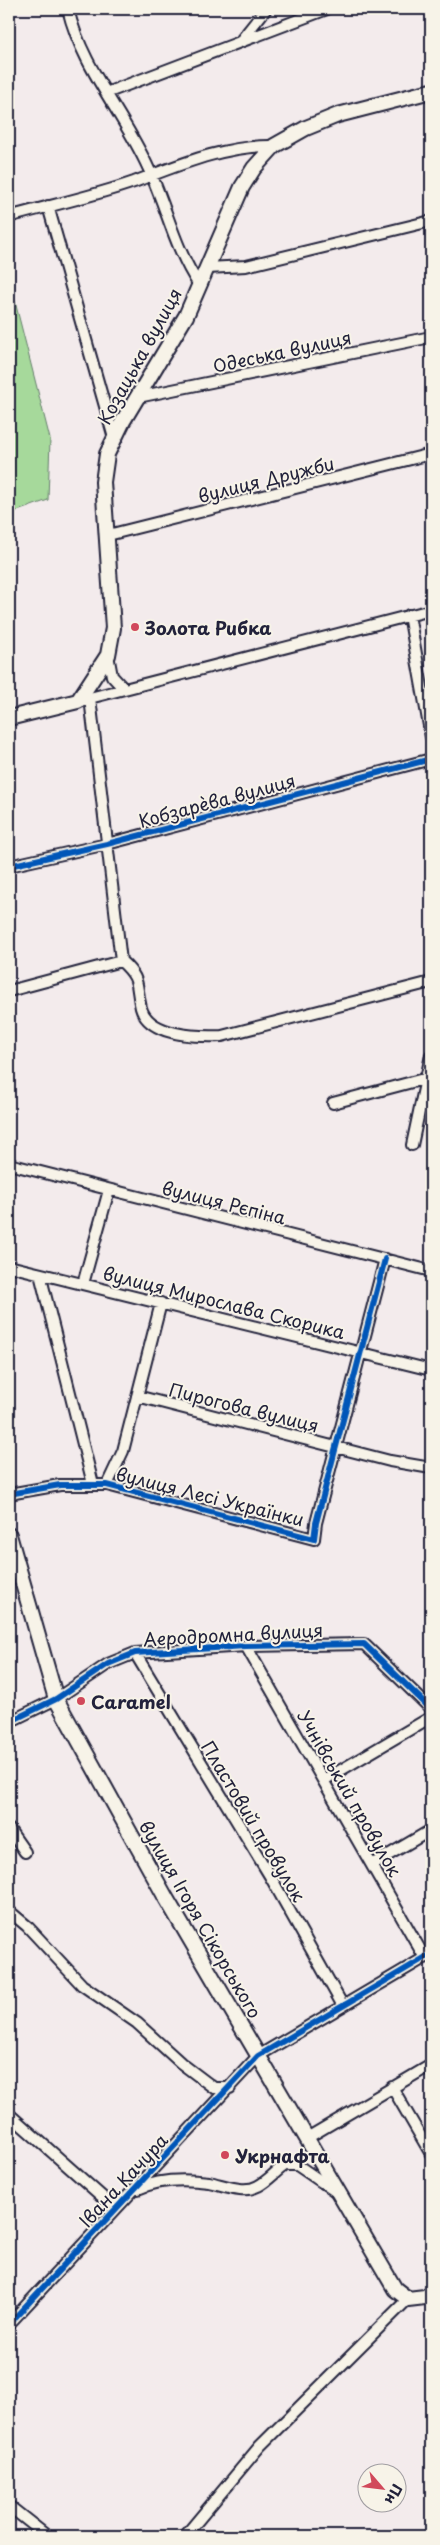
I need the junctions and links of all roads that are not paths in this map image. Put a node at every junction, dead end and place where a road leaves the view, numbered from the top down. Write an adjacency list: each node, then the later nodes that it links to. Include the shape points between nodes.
1 (68, 9): 6 (street, via 86,59)
2 (266, 9): 4 (street)
3 (327, 9): 4 (street)
4 (241, 40): 6 (street)
5 (431, 91): 7 (main road, Козацька вулиця, via 326,119)
6 (106, 93): 8 (street)
7 (274, 146): 8 (street, via 240,147); 12 (main road, Козацька вулиця, via 242,187)
8 (151, 174): 9 (street); 13 (street, via 181,255)
9 (48, 206): 10 (street); 16 (street)
10 (12, 216)
11 (431, 221): 12 (street, via 246,266)
12 (206, 268): 13 (main road, Козацька вулиця)
13 (199, 285): 15 (main road, Козацька вулиця, via 180,328)
14 (431, 337): 15 (street, Одеська вулиця)
15 (138, 397): 16 (main road, Козацька вулиця)
16 (114, 438): 18 (main road, Козацька вулиця, via 107,454 102,482)
17 (431, 454): 18 (street, вулиця Дружби)
18 (108, 535): 21 (main road, Козацька вулиця, via 113,628)
19 (431, 610): 20 (street)
20 (409, 615): 22 (street); 25 (street)
21 (108, 655): 22 (street, via 112,676); 23 (main road, Козацька вулиця)
22 (124, 689): 23 (street)
23 (84, 699): 24 (main road); 27 (street)
24 (9, 718)
25 (431, 737)
26 (431, 759): 27 (street, Кобзарèва вулиця)
27 (107, 844): 28 (street, Кобзарèва вулиця); 29 (street)
28 (9, 866)
29 (121, 960): 30 (street, via 134,972 146,1020 154,1027 197,1037 222,1036); 31 (street)
30 (431, 982)
31 (9, 991)
32 (431, 1055): 33 (street)
33 (429, 1077): 34 (street); 35 (street)
34 (333, 1103)
35 (412, 1145)
36 (9, 1164): 37 (street, вулиця Рєпіна)
37 (109, 1190): 38 (street, вулиця Рєпіна); 42 (street)
38 (385, 1259): 40 (street, вулиця Рєпіна); 44 (street)
39 (9, 1266): 41 (street, вулиця Мирослава Скорика)
40 (431, 1271)
41 (40, 1274): 42 (street, вулиця Мирослава Скорика); 49 (street)
42 (83, 1284): 43 (street, вулиця Мирослава Скорика)
43 (161, 1303): 44 (street, вулиця Мирослава Скорика); 46 (street)
44 (361, 1352): 45 (street, вулиця Мирослава Скорика); 47 (street)
45 (431, 1370)
46 (137, 1396): 47 (street, Пирогова вулиця); 50 (street, via 123,1451)
47 (336, 1447): 48 (street, Пирогова вулиця, via 390,1462); 50 (street, вулиця Лесі Українки, via 314,1539)
48 (431, 1468)
49 (93, 1484): 50 (street, вулиця Лесі Українки); 51 (street, вулиця Лесі Українки, via 60,1485)
50 (107, 1485)
51 (9, 1494)
52 (9, 1535): 55 (main road, вулиця Ігоря Сікорського)
53 (246, 1646): 54 (street, Аеродромна вулиця); 56 (street, Аеродромна вулиця, via 366,1646); 59 (street, Учнівський провулок)
54 (135, 1653): 55 (street, Аеродромна вулиця, via 108,1664); 66 (street, Пластовий провулок, via 270,1876)
55 (56, 1699): 58 (street, Аеродромна вулиця); 67 (main road, вулиця Ігоря Сікорського)
56 (431, 1709)
57 (431, 1718): 59 (street)
58 (9, 1722)
59 (324, 1780): 63 (street, Учнівський провулок)
60 (9, 1829): 62 (street)
61 (431, 1830): 63 (street)
62 (25, 1852)
63 (373, 1864): 65 (street, Учнівський провулок)
64 (9, 1911): 70 (street, via 82,1985 137,2023 214,2088)
65 (428, 1956): 66 (street, Івана Качура)
66 (343, 2006): 67 (street, Івана Качура)
67 (258, 2056): 70 (street, Івана Качура); 72 (main road, вулиця Ігоря Сікорського)
68 (431, 2065): 69 (street)
69 (392, 2087): 72 (street); 73 (street)
70 (230, 2088): 74 (street, Івана Качура)
71 (9, 2114): 76 (street, via 107,2201)
72 (307, 2138): 75 (main road, вулиця Ігоря Сікорського)
73 (431, 2154)
74 (131, 2193): 75 (street, via 150,2183 171,2181 208,2182 243,2190 258,2187 285,2165 297,2165); 76 (street, Івана Качура)
75 (338, 2193): 78 (main road, вулиця Ігоря Сікорського, via 395,2289)
76 (120, 2204): 79 (street, Івана Качура)
77 (429, 2297): 78 (main road)
78 (408, 2299): 82 (street, via 260,2446)
79 (9, 2324)
80 (9, 2506): 81 (street)
81 (47, 2536)
82 (185, 2536)

